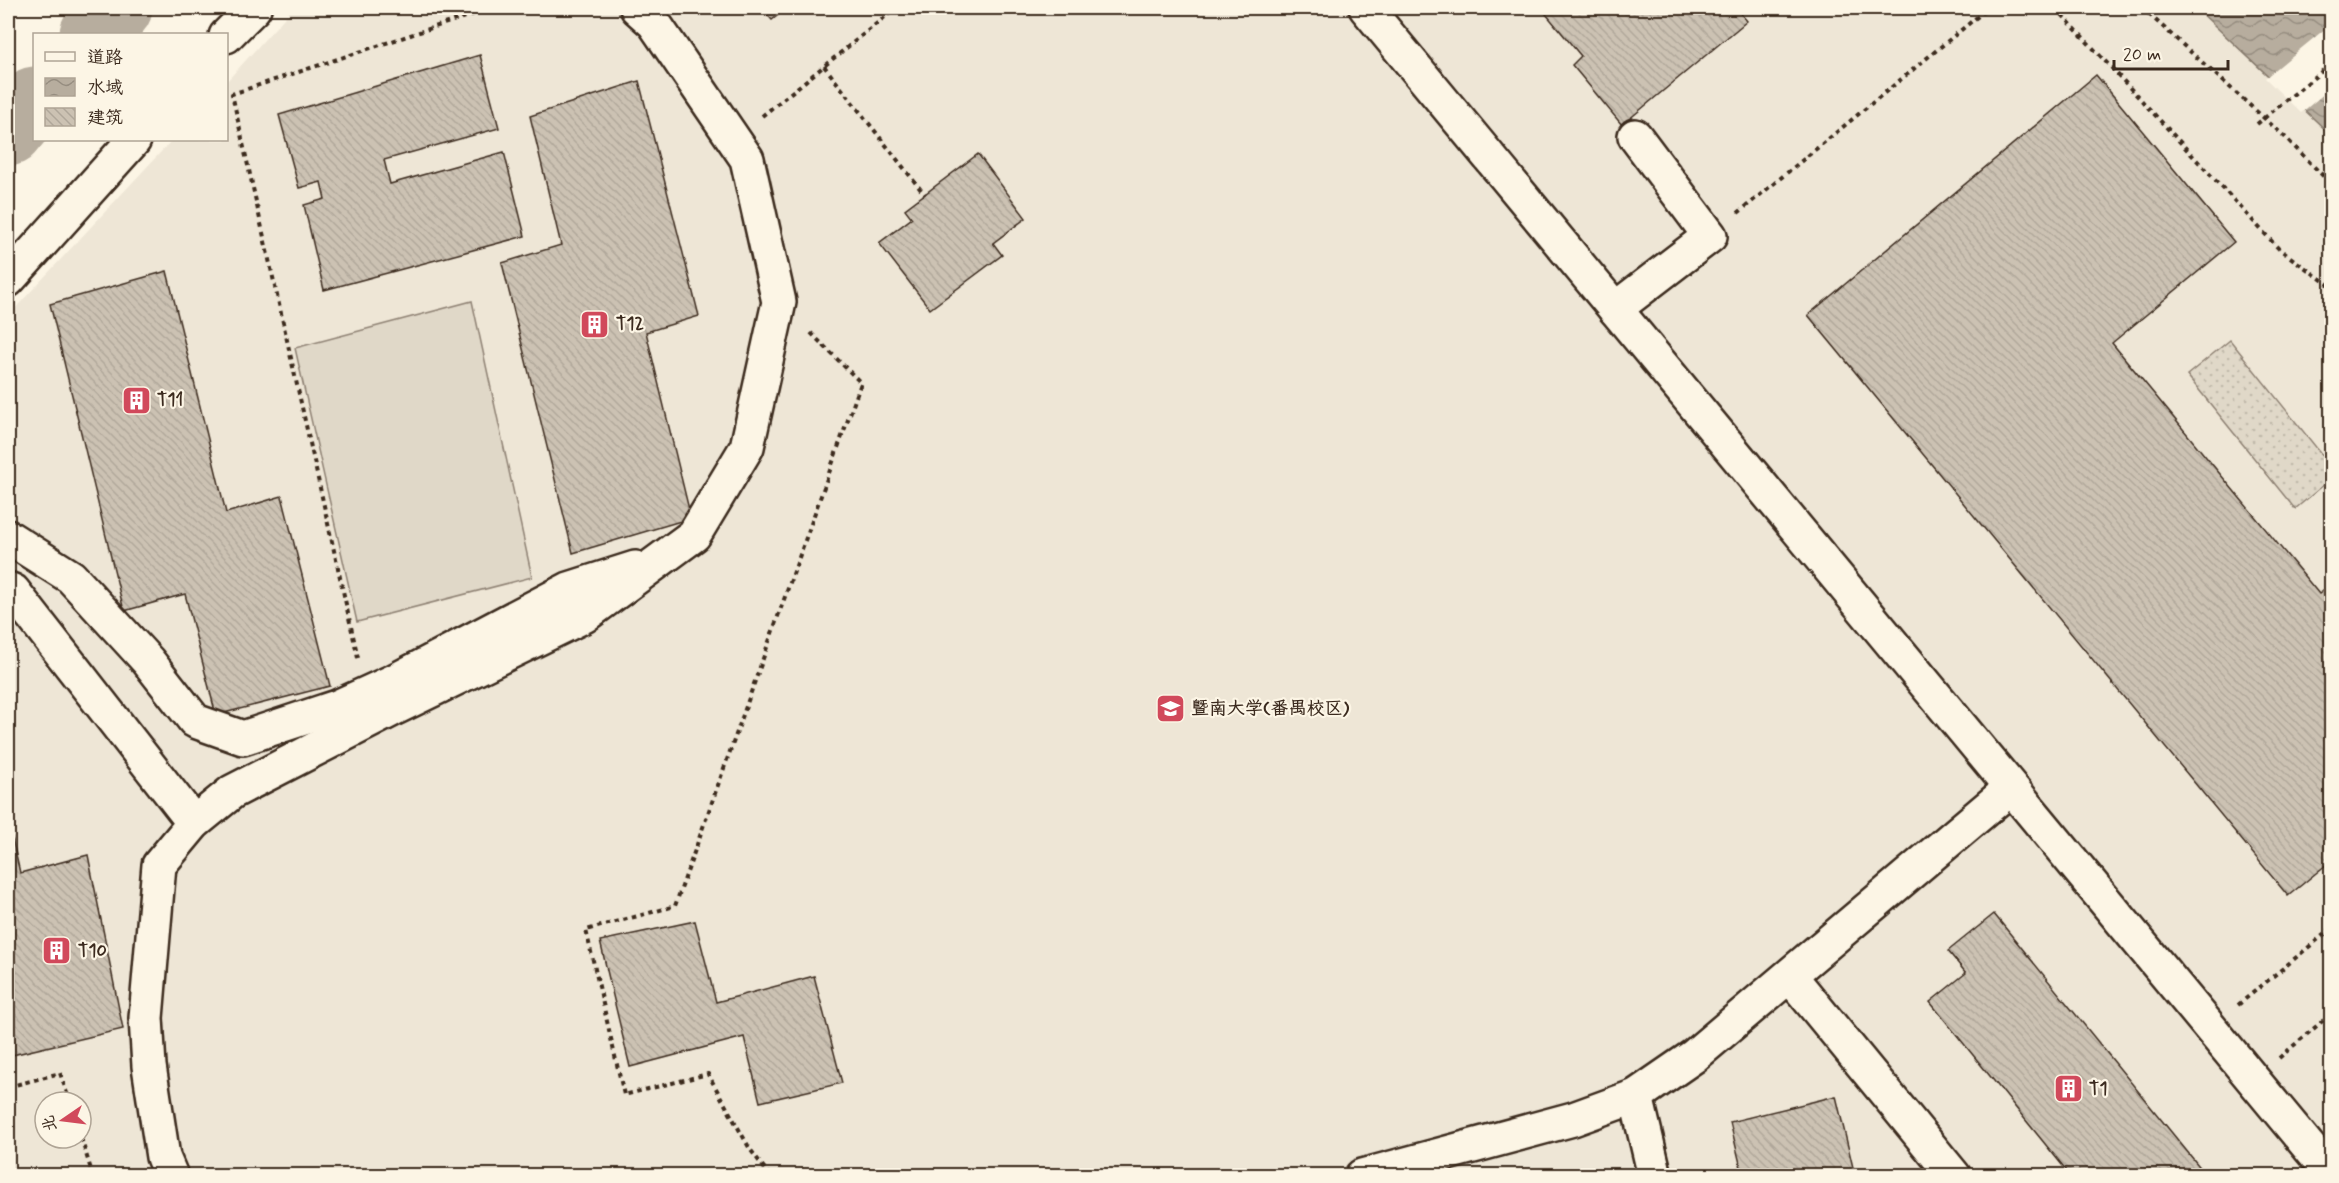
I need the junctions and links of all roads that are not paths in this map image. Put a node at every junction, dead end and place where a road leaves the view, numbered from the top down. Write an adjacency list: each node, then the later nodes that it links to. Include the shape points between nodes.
1 (254, 8): 4 (street)
2 (637, 8): 10 (street, via 654,23 747,159 779,302 747,447 694,535)
3 (1366, 8): 8 (street)
4 (228, 34)
5 (1635, 136): 8 (street, via 1710,236)
6 (133, 141): 7 (street)
7 (8, 280)
8 (1615, 309): 12 (street)
9 (8, 537): 10 (street, via 71,577 148,660 195,721 243,738 366,694 569,589)
10 (661, 560): 13 (street, via 584,616 232,792)
11 (8, 589): 13 (street)
12 (2011, 788): 14 (street); 16 (street, via 2253,1080)
13 (194, 823): 17 (street, via 159,865 146,1018 148,1066 163,1157)
14 (1790, 976): 15 (street, via 1694,1056); 20 (street)
15 (1636, 1096): 18 (street, via 1573,1119); 19 (street)
16 (2328, 1163)
17 (171, 1176)
18 (1362, 1176)
19 (1655, 1176)
20 (1954, 1176)

